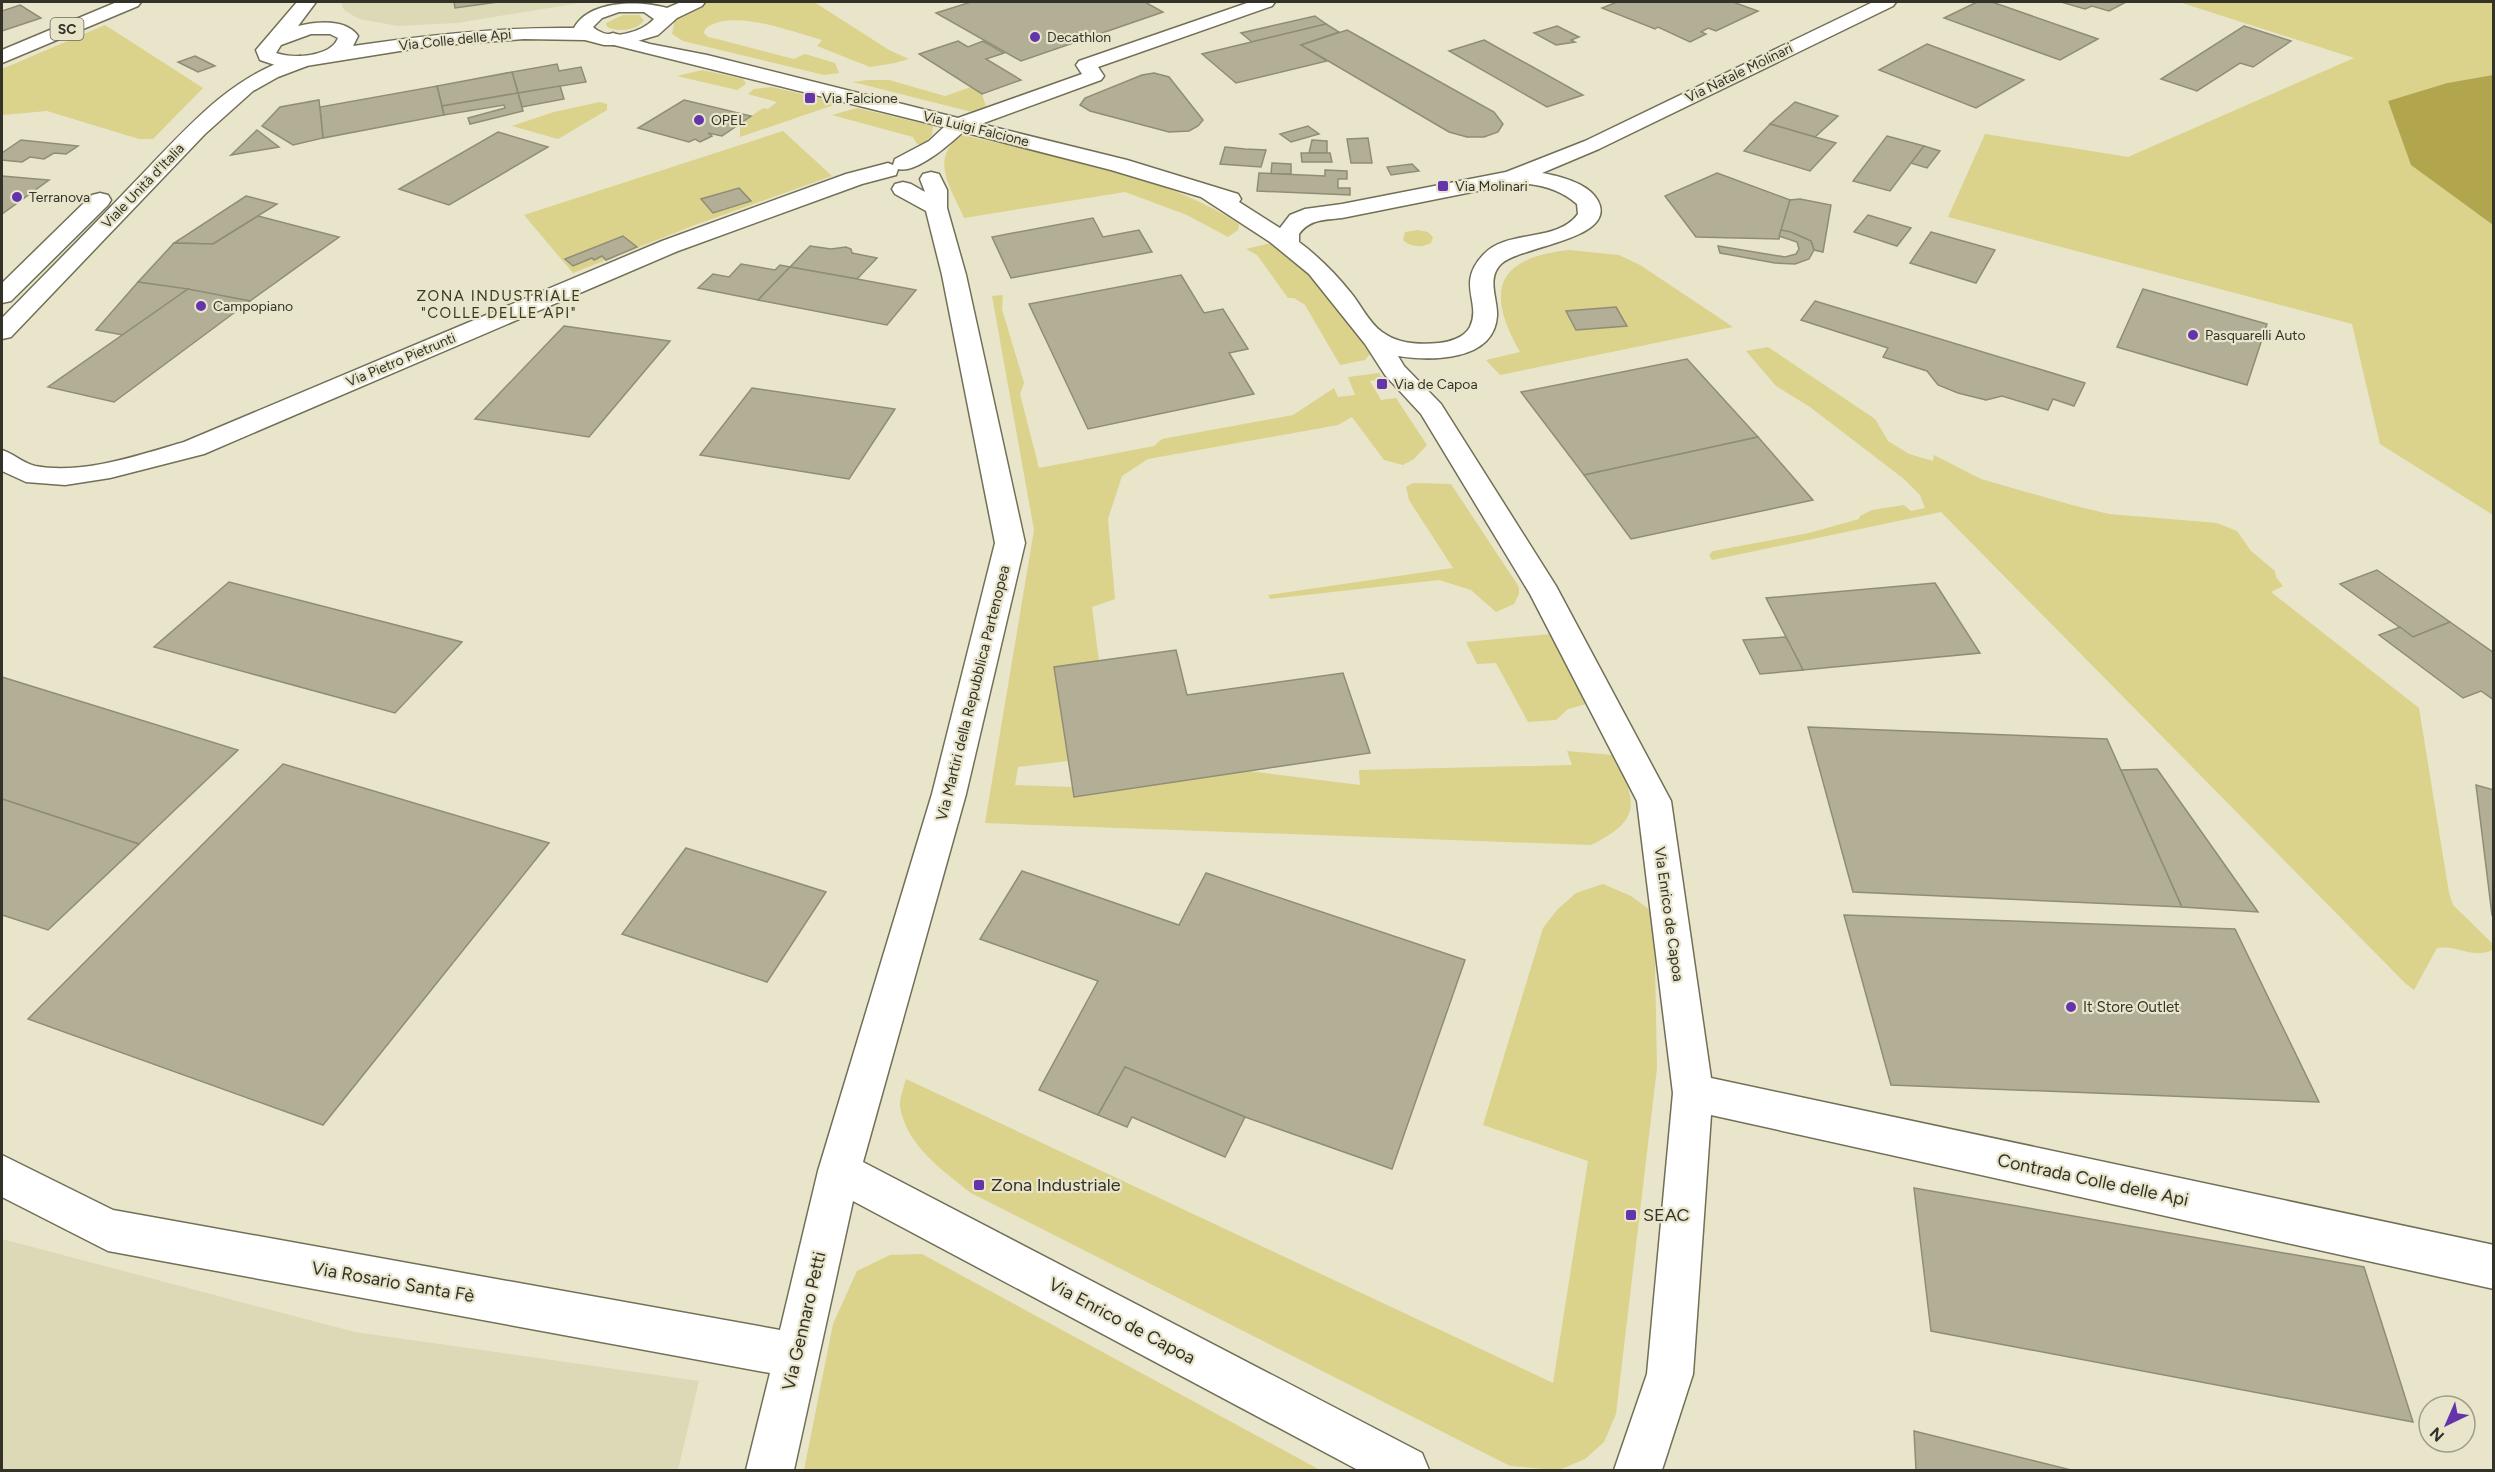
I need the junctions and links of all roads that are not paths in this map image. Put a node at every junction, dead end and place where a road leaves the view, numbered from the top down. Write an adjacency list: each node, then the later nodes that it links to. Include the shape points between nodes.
1 (132, 2): 15 (street, SC)
2 (307, 2): 14 (street)
3 (696, 2): 9 (street)
4 (1266, 2): 19 (street, via 1086,65 1094,76)
5 (1887, 2): 21 (street, Via Natale Molinari)
6 (641, 4): 8 (street, Via Colle delle Api); 9 (street, Via Luigi Falcione, via 663,14)
7 (325, 9): 10 (street, via 323,17)
8 (596, 13): 11 (street, via 583,24); 12 (street, Via Colle delle Api)
9 (661, 24): 13 (street, via 639,36); 17 (street, Via Luigi Falcione, via 664,39)
10 (328, 29): 12 (street); 14 (street, via 299,32)
11 (588, 34): 13 (street, Via Colle delle Api); 16 (street, Via Colle delle Api, via 524,33 431,40)
12 (348, 36): 16 (street, via 344,47)
13 (613, 39): 17 (street, Via Luigi Falcione)
14 (270, 46): 18 (street, via 267,56 273,60); 29 (street, Viale Unità d'Italia, via 216,87)
15 (2, 57)
16 (323, 57): 18 (street, Via Colle delle Api)
17 (707, 61): 19 (street, Via Luigi Falcione)
18 (300, 62): 30 (street, Viale Unità d'Italia, via 246,87 198,130)
19 (959, 125): 20 (street, Via Pietro Pietrunti); 26 (street, Via Luigi Falcione, via 1119,165)
20 (936, 145): 22 (street, Via Pietro Pietrunti); 24 (street)
21 (1592, 145): 23 (street, Via Natale Molinari); 25 (street, Via Natale Molinari, via 1565,168)
22 (897, 178): 24 (street); 24 (street, via 920,165); 34 (street, Via Pietro Pietrunti, via 851,192 794,202 670,246 194,448 145,461 53,476 24,472)
23 (1507, 178): 25 (street, via 1527,177); 27 (street, Via Luigi Falcione)
24 (933, 186): 36 (street, Via Martiri della Repubblica Partenopea, via 1010,543 949,794)
25 (1566, 186): 32 (street, via 1588,202 1587,220 1568,232 1518,244 1491,259 1479,283 1485,309 1483,325 1476,337)
26 (1209, 193): 27 (street, Via Luigi Falcione, via 1268,208); 28 (street, Via Luigi Falcione)
27 (1313, 214): 28 (street, via 1293,225 1287,234)
28 (1288, 245): 31 (street, Via Luigi Falcione, via 1338,291)
29 (2, 296)
30 (2, 332)
31 (1375, 339): 32 (street, via 1395,347); 33 (street, Via Enrico de Capoa, via 1394,370)
32 (1446, 351): 33 (street, Via Enrico de Capoa, via 1429,372)
33 (1432, 410): 35 (street, Via Enrico de Capoa, via 1545,593 1654,801)
34 (2, 459)
35 (1693, 1093): 38 (street, Contrada Colle delle Api); 42 (street, Via Enrico de Capoa, via 1670,1374)
36 (839, 1171): 39 (street, Via Gennaro Petti); 41 (street, Via Enrico de Capoa)
37 (2, 1175): 39 (street, Via Rosario Santa Fè, via 108,1230)
38 (2493, 1267)
39 (795, 1355): 40 (street, Via Gennaro Petti)
40 (770, 1470)
41 (1405, 1470)
42 (1638, 1470)

